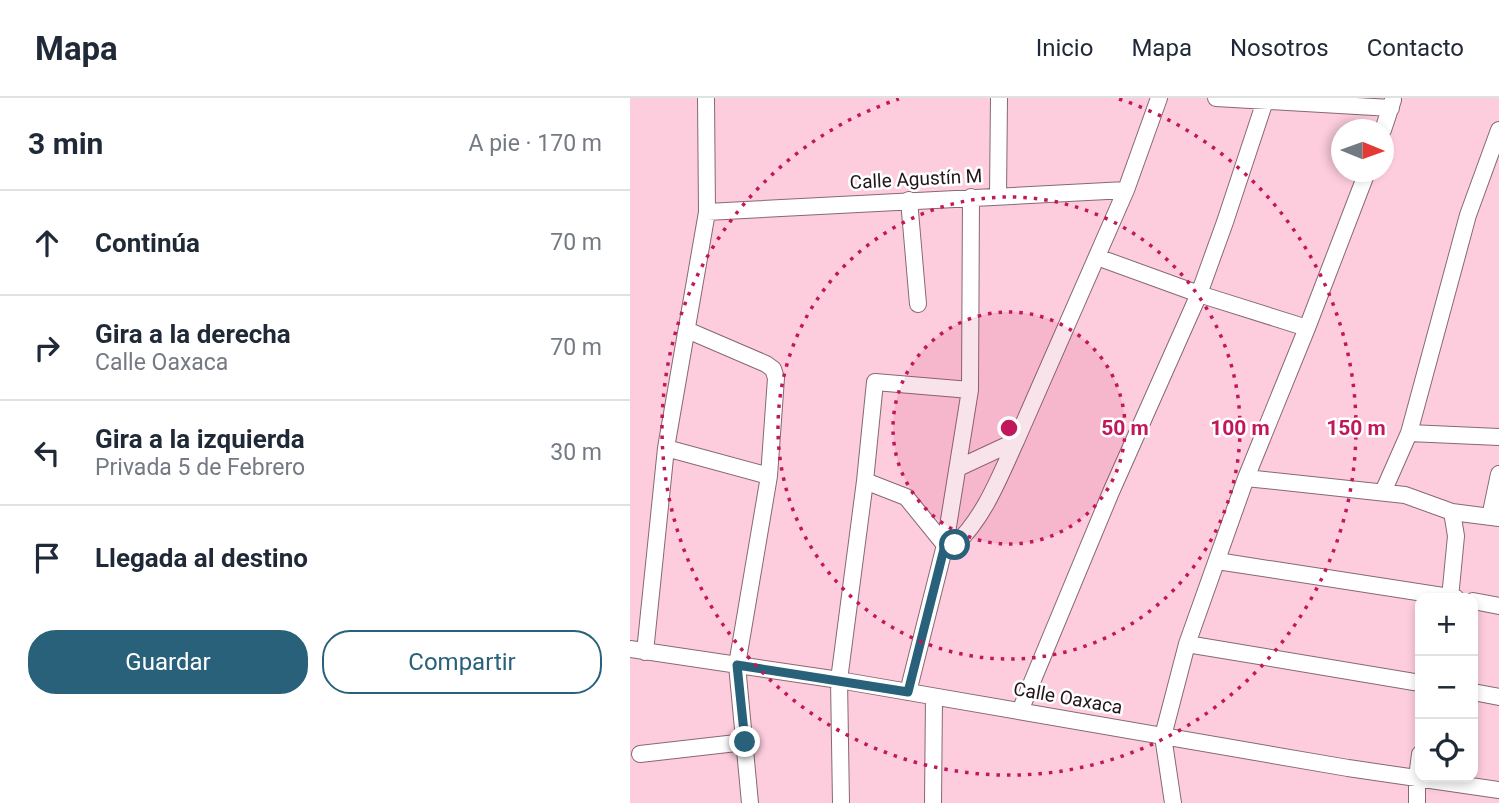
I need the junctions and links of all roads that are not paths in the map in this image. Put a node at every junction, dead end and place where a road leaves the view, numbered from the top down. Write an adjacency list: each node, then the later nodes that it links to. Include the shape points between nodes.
1 (706, 98): 13 (street)
2 (999, 98): 10 (street)
3 (1159, 98): 9 (street)
4 (1216, 98): 5 (street)
5 (1265, 101): 6 (street); 15 (street)
6 (1393, 103)
7 (1499, 130): 20 (street, via 1468,215)
8 (1363, 182): 17 (street)
9 (1126, 190): 10 (street, Calle Agustín M); 14 (street)
10 (998, 196): 11 (street, Calle Agustín M)
11 (971, 197): 12 (street, Calle Agustín M); 19 (street)
12 (909, 200): 13 (street, Calle Agustín M); 16 (street)
13 (708, 212): 18 (street)
14 (1097, 257): 15 (street); 22 (street)
15 (1199, 294): 17 (street); 47 (street)
16 (918, 304)
17 (1307, 328): 27 (street)
18 (687, 330): 23 (street); 26 (street, via 773,369 776,384)
19 (970, 390): 24 (street); 28 (street, via 875,382)
20 (1409, 433): 21 (street); 29 (street)
21 (1499, 437)
22 (1016, 441): 24 (street); 32 (street, via 982,512 955,545)
23 (666, 448): 26 (street); 39 (street)
24 (958, 468): 32 (street)
25 (1499, 474): 31 (street)
26 (769, 476): 40 (street)
27 (1246, 478): 29 (street); 33 (street)
28 (866, 481): 32 (street, via 906,497); 41 (street)
29 (1383, 492): 30 (street)
30 (1452, 512): 31 (street); 35 (street, via 1456,536)
31 (1494, 517)
32 (945, 545): 43 (street)
33 (1217, 561): 34 (street); 38 (street)
34 (1420, 593)
35 (1452, 593)
36 (1478, 602): 37 (street)
37 (1499, 606)
38 (1187, 644): 42 (street); 48 (street)
39 (638, 650): 40 (street, Calle Oaxaca)
40 (737, 665): 41 (street, Calle Oaxaca); 49 (street)
41 (839, 680): 43 (street, Calle Oaxaca); 56 (street)
42 (1415, 683)
43 (908, 692): 45 (street, Calle Oaxaca)
44 (1478, 693): 46 (street)
45 (934, 697): 47 (street, Calle Oaxaca); 57 (street)
46 (1499, 697)
47 (1020, 711): 48 (street, Calle Oaxaca)
48 (1163, 736): 51 (street, Calle Oaxaca); 58 (street)
49 (745, 742): 50 (street); 55 (street)
50 (640, 754)
51 (1415, 778)
52 (1416, 782): 59 (street)
53 (1444, 782): 54 (street, Calle Oaxaca)
54 (1499, 790)
55 (750, 803)
56 (841, 803)
57 (933, 803)
58 (1173, 803)
59 (1417, 803)

